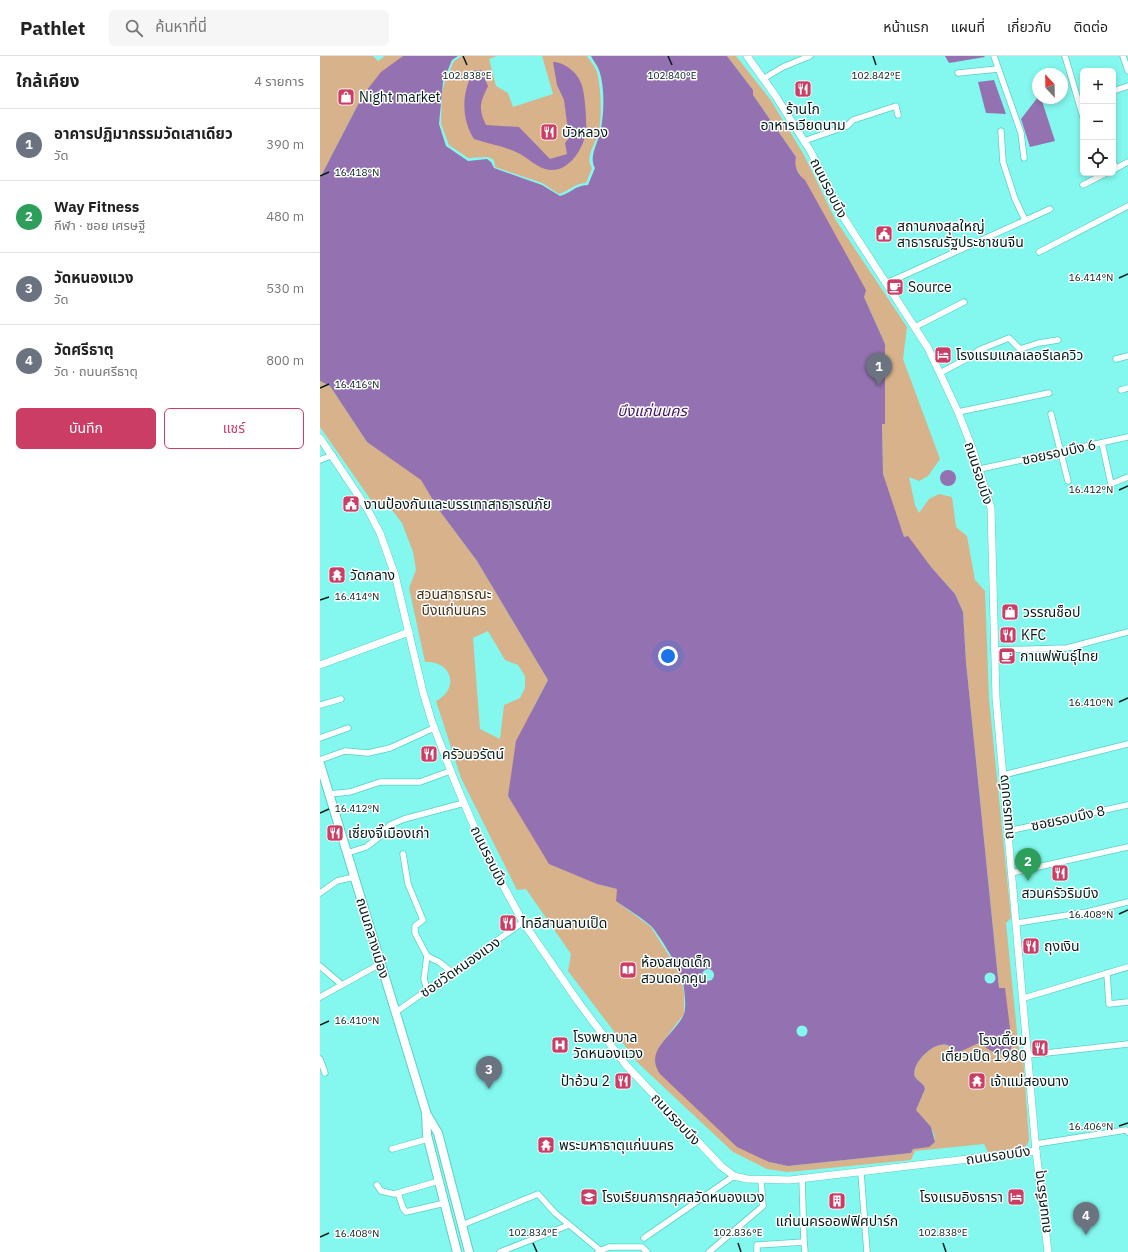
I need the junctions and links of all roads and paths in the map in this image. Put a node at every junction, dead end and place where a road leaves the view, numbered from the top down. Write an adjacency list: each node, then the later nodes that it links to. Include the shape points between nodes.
1 (747, 56): 9 (street, ถนนรอบบึง)
2 (810, 56): 9 (street)
3 (994, 56): 6 (street)
4 (1065, 56): 12 (street)
5 (1123, 56): 7 (street)
6 (998, 69): 8 (street); 16 (street, via 1020,133)
7 (1128, 71)
8 (958, 73)
9 (763, 78): 15 (street, ถนนรอบบึง)
10 (1128, 86): 11 (street)
11 (1116, 90)
12 (1080, 100)
13 (898, 115): 15 (street, via 896,106 853,120 847,126)
14 (1001, 131): 23 (street, via 1003,162 1015,199)
15 (804, 141): 25 (street, ถนนรอบบึง, via 842,215)
16 (1024, 158)
17 (1128, 162): 18 (street)
18 (1116, 168)
19 (1100, 176): 20 (street)
20 (1083, 185)
21 (1128, 206): 24 (street)
22 (1050, 209): 23 (street)
23 (1026, 220): 25 (street)
24 (1039, 252)
25 (887, 283): 27 (street, ถนนรอบบึง)
26 (964, 302): 27 (street)
27 (915, 327): 31 (street, ถนนรอบบึง)
28 (1058, 340): 31 (street, via 1039,342 1020,349 1008,338 979,350)
29 (1128, 356): 30 (street)
30 (1116, 359)
31 (940, 373): 35 (street, ถนนรอบบึง)
32 (1128, 388): 33 (street)
33 (1121, 390)
34 (1048, 394): 35 (street)
35 (958, 412): 43 (street, ถนนรอบบึง)
36 (1051, 414): 40 (street)
37 (1128, 437): 39 (street)
38 (320, 438): 41 (street, ถนนรอบบึง)
39 (1102, 443): 40 (street, ซอยรอบบึง 6); 44 (street, ซอยรอบบึง 6, via 1111,484)
40 (1061, 450): 43 (street, ซอยรอบบึง 6); 45 (street)
41 (333, 455): 42 (street); 46 (street, ถนนรอบบึง, via 380,534 395,575)
42 (320, 460)
43 (980, 469): 48 (street, ถนนรอบบึง, via 991,508)
44 (1128, 477)
45 (1068, 481)
46 (409, 632): 49 (street); 53 (street, ถนนรอบบึง)
47 (1128, 632): 48 (street, via 1067,648)
48 (994, 650): 60 (street, ถนนรอบบึง)
49 (320, 666)
50 (340, 699): 51 (street)
51 (320, 705)
52 (348, 728): 54 (street)
53 (434, 728): 56 (street, via 390,748 368,753 345,751); 58 (street, ถนนรอบบึง)
54 (320, 738)
55 (1128, 744): 60 (street)
56 (320, 760)
57 (320, 764): 59 (main road, ถนนกลางเมือง)
58 (450, 771): 61 (street, via 420,782 380,782 350,792); 62 (street, ถนนรอบบึง)
59 (321, 774): 61 (main road, ถนนกลางเมือง)
60 (1003, 775): 64 (street, ถนนรอบบึง)
61 (329, 794): 66 (main road, ถนนกลางเมือง)
62 (464, 803): 66 (street, via 404,819 390,825 366,847); 72 (street, ถนนรอบบึง, via 485,852)
63 (1128, 805): 64 (street, ซอยรอบบึง 8)
64 (1008, 831): 68 (street, ถนนรอบบึง)
65 (1128, 847): 68 (street)
66 (347, 853): 69 (main road, ถนนกลางเมือง)
67 (403, 854): 74 (street, via 408,884 423,920 415,926 415,933)
68 (1012, 873): 73 (street, ถนนรอบบึง)
69 (354, 877): 70 (street, via 337,881); 75 (main road, ถนนกลางเมือง)
70 (320, 893)
71 (1128, 902): 73 (street, via 1087,912)
72 (523, 922): 78 (street, ซอยวัดหนองแวง); 96 (street, ถนนรอบบึง, via 625,1064 721,1166)
73 (1017, 923): 83 (street, ถนนรอบบึง)
74 (427, 956): 78 (street); 81 (street, via 424,979)
75 (380, 964): 80 (street); 85 (main road, ถนนกลางเมือง)
76 (320, 966): 80 (street)
77 (1128, 967): 79 (street)
78 (452, 972): 81 (street, ซอยวัดหนองแวง)
79 (1107, 973): 83 (street); 84 (street, via 1109,1004)
80 (342, 985): 82 (street)
81 (427, 990): 85 (street, ซอยวัดหนองแวง)
82 (320, 996)
83 (1024, 998): 87 (street, ถนนรอบบึง)
84 (1128, 1002)
85 (396, 1012): 90 (main road, ถนนกลางเมือง)
86 (1128, 1044): 87 (street)
87 (1028, 1055): 93 (street, ถนนรอบบึง)
88 (320, 1059): 89 (street)
89 (325, 1073)
90 (426, 1112): 92 (main road, ถนนกลางเมือง); 97 (main road, ถนนกลางเมือง, via 438,1133)
91 (1128, 1132): 93 (street, via 1126,1130)
92 (428, 1140): 94 (street); 99 (main road, ถนนกลางเมือง)
93 (1036, 1148): 95 (street, ถนนรอบบึง); 117 (street, ถนนศรีธาตุ)
94 (392, 1149)
95 (861, 1173): 98 (street, ถนนรอบบึง); 116 (street)
96 (734, 1176): 100 (street, ถนนรอบบึง); 106 (street)
97 (450, 1178): 99 (street); 104 (main road, ถนนกลางเมือง)
98 (802, 1178): 100 (street, ถนนรอบบึง); 107 (street)
99 (439, 1181): 102 (street); 103 (main road, ถนนกลางเมือง)
100 (761, 1181): 113 (street, via 763,1206)
101 (377, 1185): 102 (street, via 383,1192)
102 (398, 1193): 103 (street, via 406,1212)
103 (445, 1203): 109 (main road, ถนนกลางเมือง)
104 (462, 1225): 105 (street, via 538,1194); 110 (main road, ถนนกลางเมือง)
105 (569, 1225): 108 (street); 111 (street)
106 (644, 1238)
107 (804, 1242): 114 (street, via 756,1245); 115 (street)
108 (599, 1251): 112 (street, via 609,1248 642,1247)
109 (457, 1252)
110 (469, 1252)
111 (500, 1252)
112 (647, 1252)
113 (709, 1252)
114 (757, 1252)
115 (805, 1252)
116 (867, 1252)
117 (1048, 1252)

